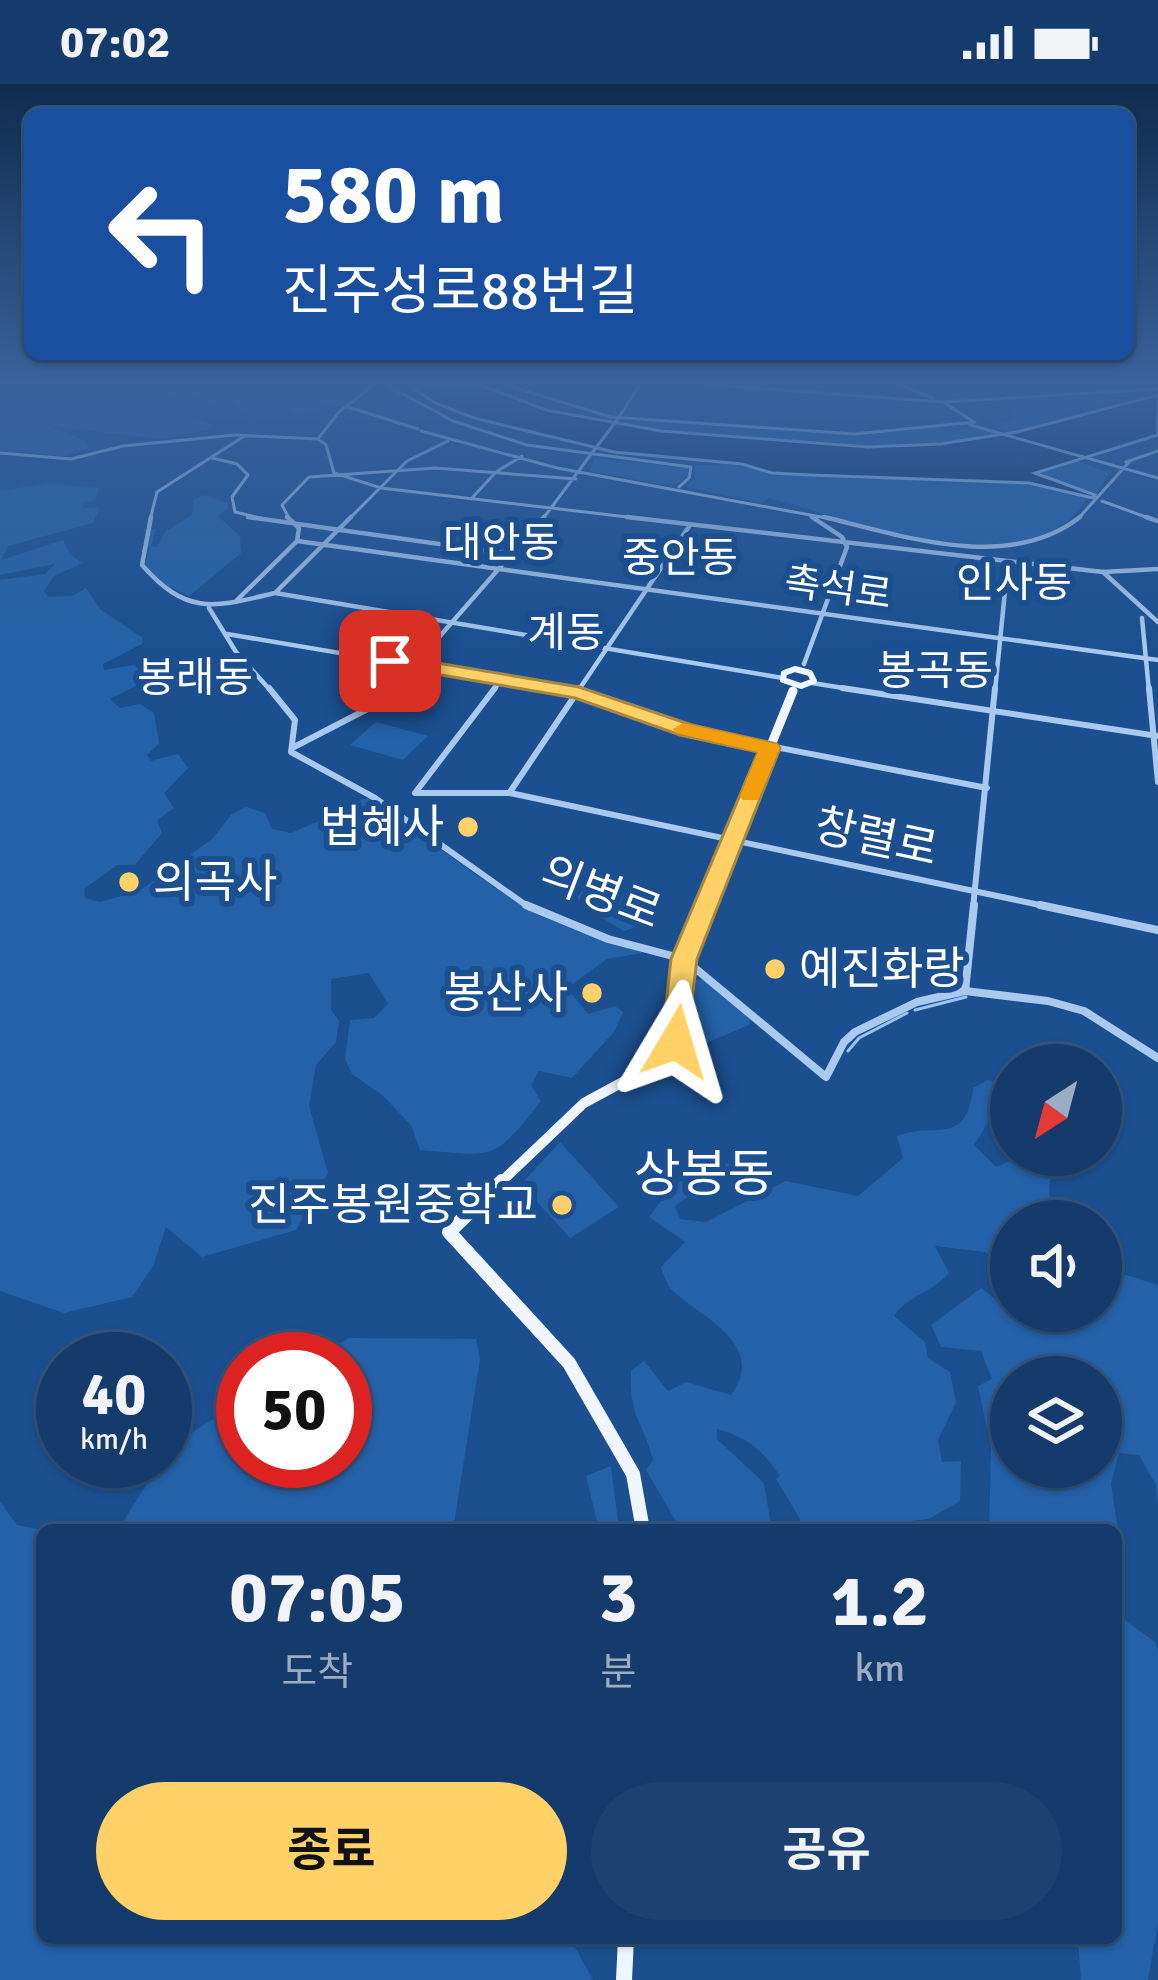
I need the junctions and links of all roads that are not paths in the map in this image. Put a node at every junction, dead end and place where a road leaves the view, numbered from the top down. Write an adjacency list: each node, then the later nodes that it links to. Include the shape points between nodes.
1 (188, 472): 48 (street, via 157,492 142,565 159,584)
2 (247, 472): 31 (street, via 235,486 235,512)
3 (342, 472): 12 (street)
4 (396, 472): 16 (street)
5 (496, 472): 20 (street)
6 (501, 472): 13 (street)
7 (581, 472): 13 (street)
8 (596, 472): 17 (street)
9 (689, 472): 14 (street)
10 (1111, 472): 15 (street)
11 (1121, 472): 15 (street)
12 (334, 473): 16 (street); 31 (street, via 304,479 282,505)
13 (576, 479): 21 (street)
14 (687, 480): 17 (street); 18 (street)
15 (1115, 480): 19 (street)
16 (383, 486): 20 (street); 33 (street)
17 (677, 488): 18 (street)
18 (697, 492): 26 (street)
19 (1104, 498): 23 (street); 25 (street); 28 (street)
20 (470, 501): 22 (street)
21 (553, 506): 22 (street); 24 (street); 27 (street)
22 (536, 507): 27 (street)
23 (1096, 507): 25 (street); 29 (street, via 1046,536 1011,545 903,537)
24 (564, 510): 27 (street); 32 (street)
25 (1130, 510): 28 (street)
26 (804, 512): 29 (street); 30 (street)
27 (544, 515): 40 (street)
28 (1158, 519)
29 (836, 521): 30 (street)
30 (819, 522): 34 (street)
31 (293, 523): 33 (street); 35 (street)
32 (691, 525): 36 (street); 45 (street)
33 (339, 529): 37 (street); 40 (street)
34 (841, 537): 36 (street); 38 (street); 38 (street); 39 (street)
35 (297, 541): 37 (street, 촉석로); 47 (street)
36 (830, 541): 39 (street)
37 (324, 544): 42 (street, 촉석로); 46 (street)
38 (874, 546): 39 (street); 41 (street)
39 (847, 551): 50 (street)
40 (510, 554): 42 (street)
41 (1008, 561): 44 (street); 58 (street)
42 (497, 568): 45 (street, 촉석로); 49 (street)
43 (1158, 569): 44 (street)
44 (1103, 572): 54 (street)
45 (649, 589): 50 (street, 촉석로); 59 (street)
46 (275, 593): 47 (street); 52 (street)
47 (236, 602): 48 (street)
48 (209, 608): 57 (street)
49 (458, 613): 52 (street); 53 (street); 55 (street)
50 (824, 614): 58 (street, 촉석로); 63 (street)
51 (1142, 618): 60 (street)
52 (430, 619): 53 (street); 56 (street)
53 (450, 622): 55 (street); 56 (street)
54 (1158, 622)
55 (467, 624): 56 (street); 59 (street)
56 (442, 630): 62 (street)
57 (227, 634): 62 (street); 70 (street, via 289,709)
58 (1001, 638): 60 (street, 촉석로); 68 (street)
59 (610, 647): 66 (street); 67 (street)
60 (1146, 658): 61 (street, 촉석로); 69 (street)
61 (1158, 660)
62 (414, 664): 64 (street); 70 (street, via 376,706)
63 (802, 668): 65 (main road); 66 (main road)
64 (502, 680): 67 (street); 74 (street, 창렬로, via 415,793)
65 (813, 681): 66 (main road); 68 (street)
66 (790, 683): 71 (main road)
67 (579, 693): 71 (street); 74 (street)
68 (995, 710): 69 (street); 73 (street)
69 (1156, 736): 72 (street)
70 (293, 748): 78 (street, 의병로, via 536,912)
71 (770, 748): 73 (street); 75 (main road)
72 (1158, 782)
73 (987, 788): 76 (street)
74 (510, 793): 75 (street, 창렬로)
75 (732, 842): 76 (street, 창렬로); 78 (main road)
76 (977, 893): 77 (street, 창렬로); 79 (street)
77 (1158, 930)
78 (684, 959): 79 (street, 의병로, via 826,1077 854,1032 906,1006); 81 (main road, via 669,1057 584,1102 449,1232 569,1363 633,1474)
79 (965, 991): 80 (street, 의병로, via 1084,1011)
80 (1158, 1058)
81 (642, 1524)
82 (626, 1944): 83 (main road)
83 (624, 1980)

